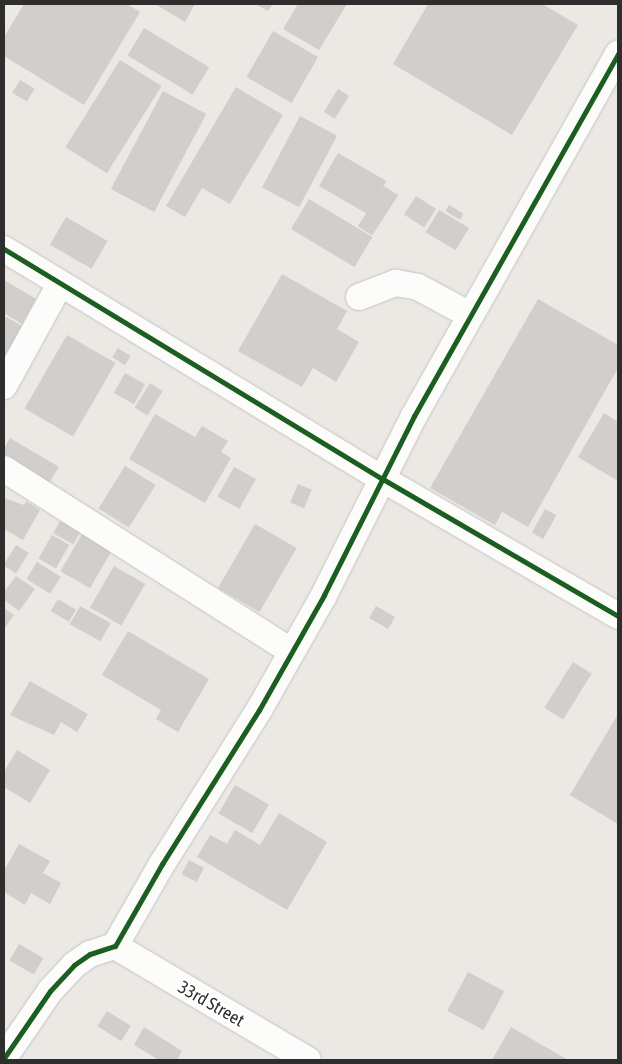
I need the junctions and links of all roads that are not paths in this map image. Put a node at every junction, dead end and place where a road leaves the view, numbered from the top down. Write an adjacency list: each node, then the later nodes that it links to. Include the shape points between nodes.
1 (618, 54): 5 (street)
2 (4, 249): 3 (street)
3 (60, 284): 6 (street); 8 (street)
4 (359, 297): 5 (street, via 396,283 418,287)
5 (470, 315): 8 (street)
6 (4, 386)
7 (4, 468): 10 (street)
8 (381, 478): 9 (street); 10 (street, via 347,554)
9 (618, 616)
10 (291, 651): 11 (street)
11 (115, 946): 12 (street, via 90,954 74,965 50,991); 13 (street, 33rd Street)
12 (4, 1058)
13 (308, 1060)

